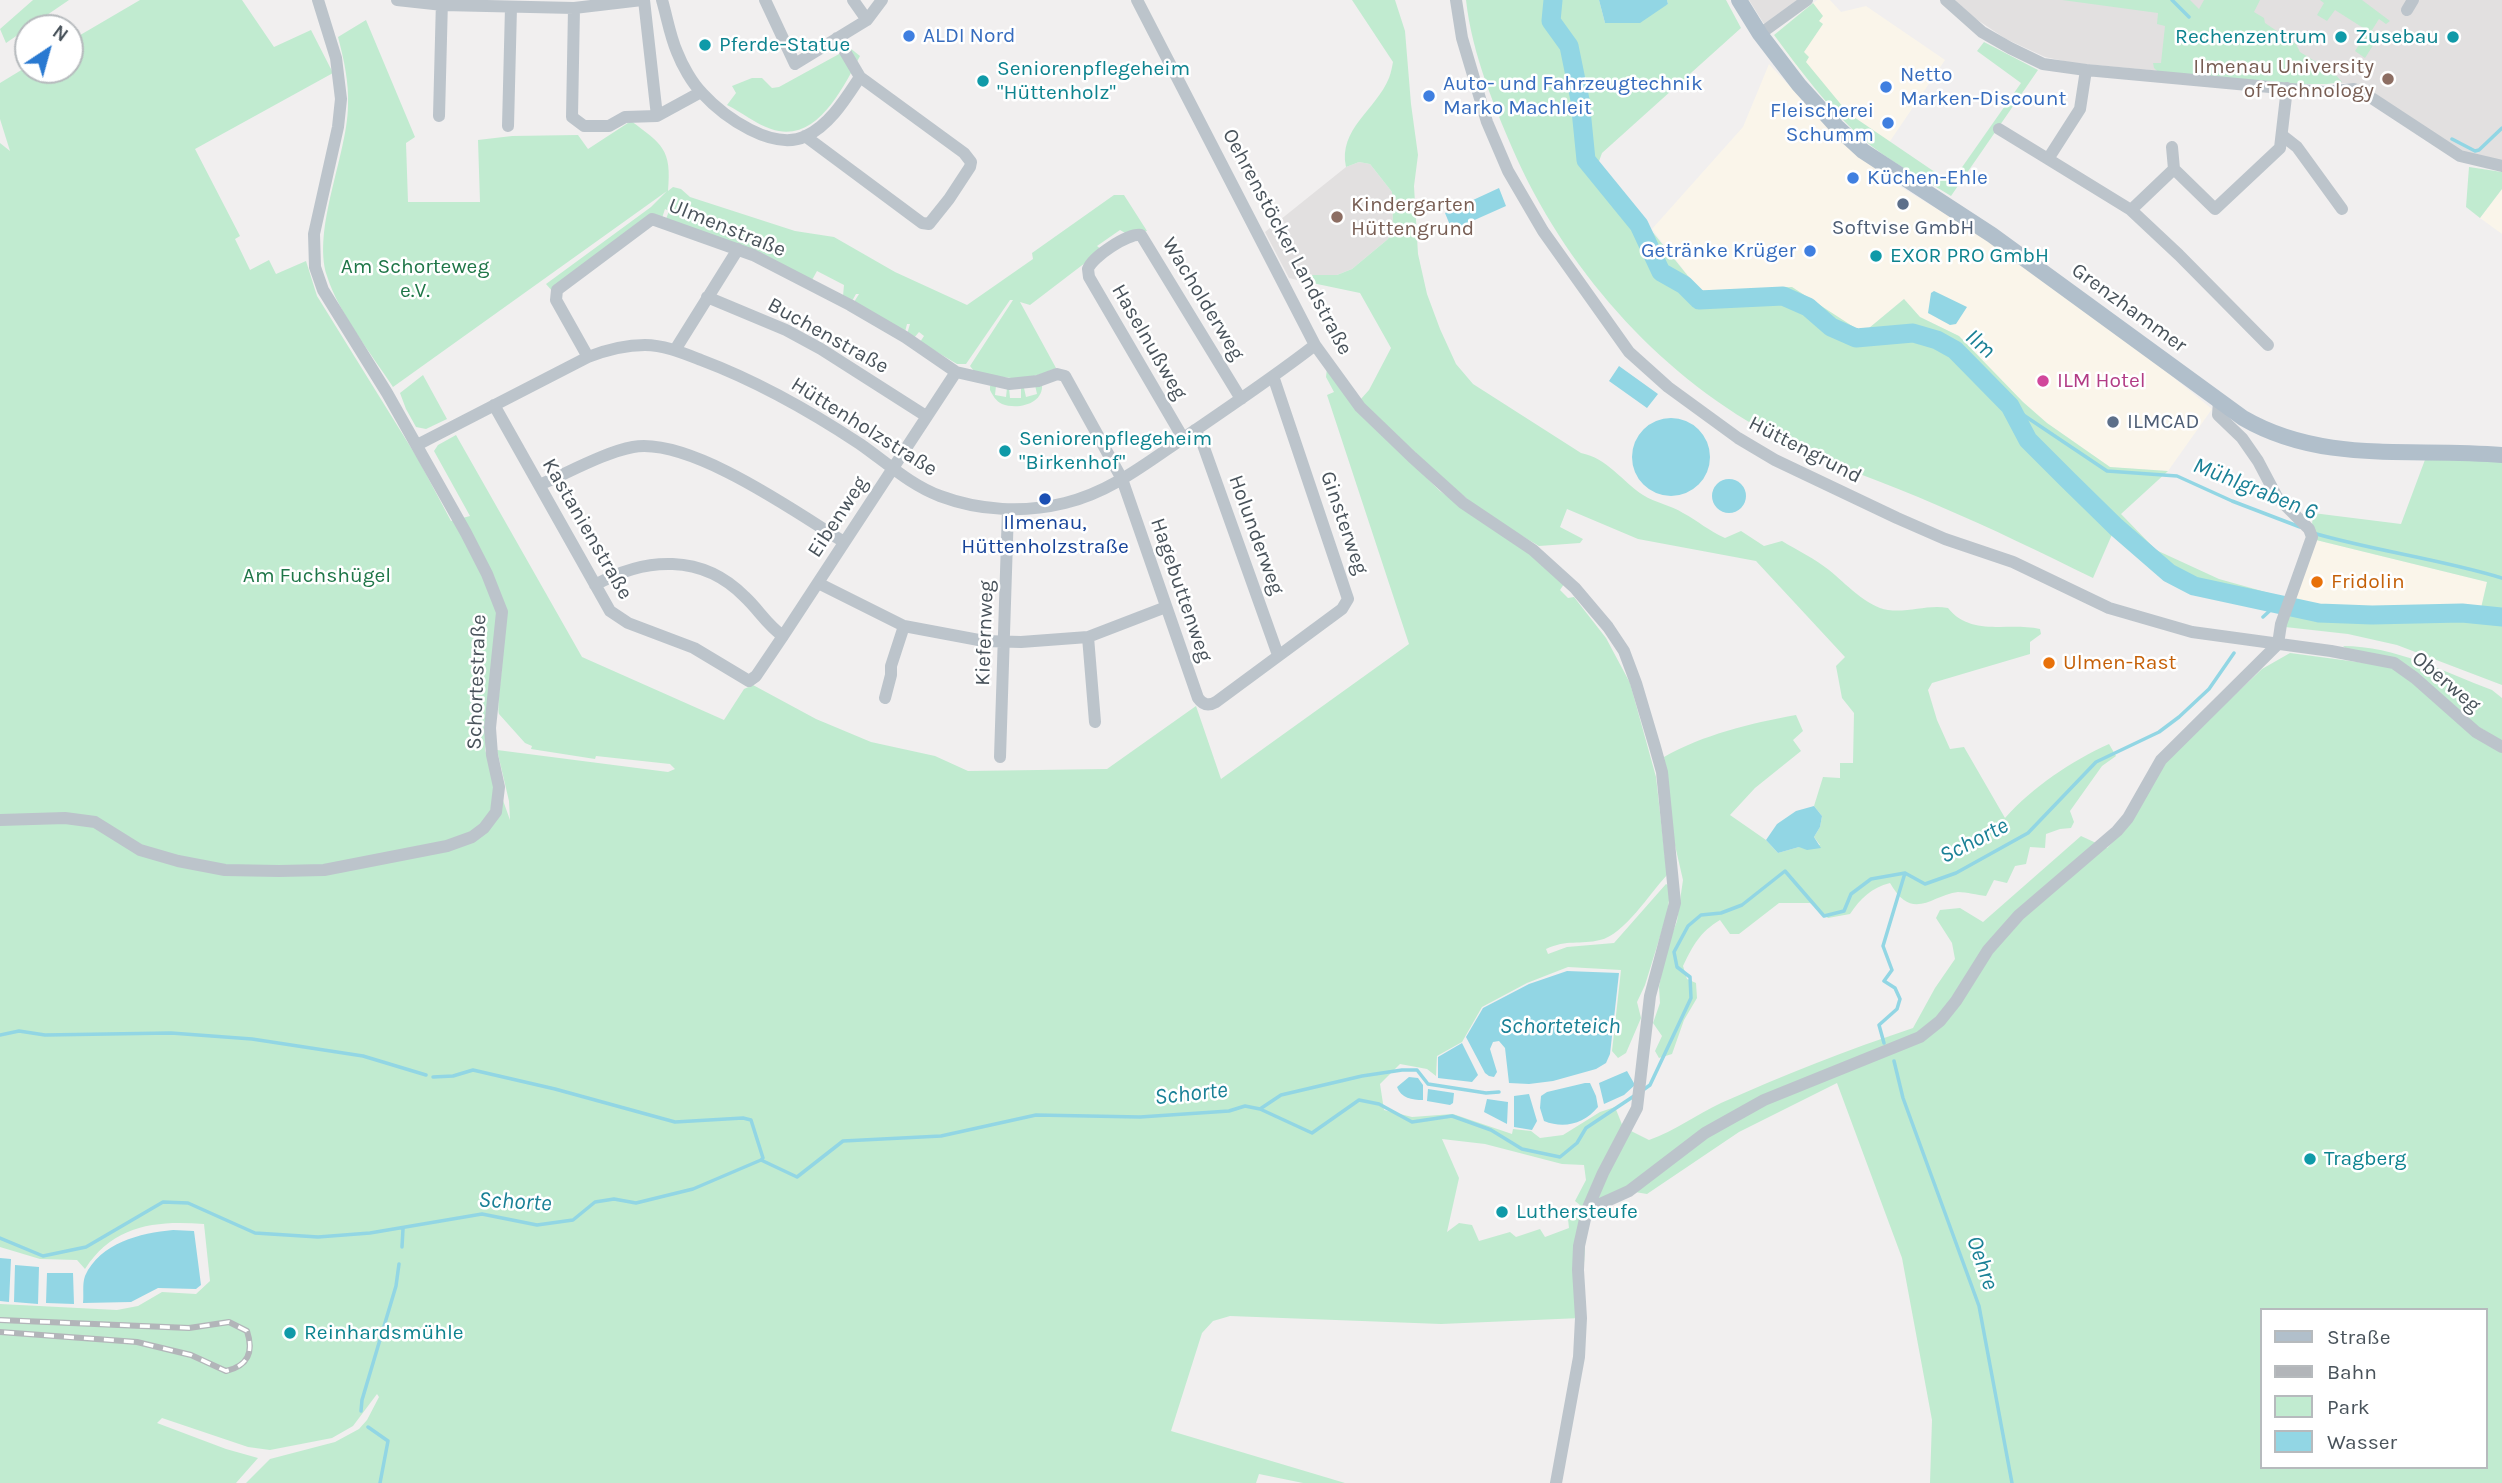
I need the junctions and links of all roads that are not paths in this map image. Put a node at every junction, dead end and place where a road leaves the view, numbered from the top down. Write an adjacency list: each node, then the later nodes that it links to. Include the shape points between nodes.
1 (318, 0): 52 (street, Schortestraße, via 336,58 341,99 314,234 315,267 323,290)
2 (397, 0): 14 (street)
3 (643, 0): 13 (street); 26 (street)
4 (662, 0): 24 (street, via 676,51)
5 (765, 0): 20 (street, via 795,64)
6 (853, 0): 18 (street)
7 (882, 0): 18 (street)
8 (1137, 0): 40 (street, Oehrenstöcker Landstraße)
9 (1456, 0): 66 (street, Hüttengrund, via 1462,38 1487,122 1514,182 1549,240 1629,352 1668,387 1757,451 1945,539 2013,562 2077,594 2152,622)
10 (1739, 0): 19 (main road, Grenzhammer)
11 (1807, 0): 19 (street)
12 (1946, 0): 21 (street, via 1982,32 2010,48 2043,64)
13 (611, 2): 17 (street)
14 (442, 3): 16 (street); 25 (street)
15 (527, 4): 16 (street); 17 (street)
16 (511, 7): 27 (street)
17 (574, 8): 26 (street, via 572,117 584,126 609,126 625,117)
18 (867, 20): 20 (street)
19 (1760, 34): 47 (main road, Grenzhammer, via 1798,85 1863,151 1972,221)
20 (837, 38): 22 (street)
21 (2086, 70): 23 (street); 32 (street, via 2076,120)
22 (860, 78): 29 (street, via 828,119); 29 (street, via 942,135 971,162 936,218 922,223)
23 (2287, 88): 30 (street); 33 (street, via 2354,89 2460,156)
24 (701, 92): 26 (street); 29 (street, via 758,134 789,141)
25 (439, 116)
26 (657, 116)
27 (508, 126)
28 (1999, 129): 32 (street)
29 (805, 136)
30 (2283, 136): 34 (street, via 2280,148 2215,209); 35 (street, via 2297,147)
31 (2172, 147): 34 (street)
32 (2048, 159): 36 (street)
33 (2502, 166)
34 (2174, 169): 36 (street)
35 (2342, 209)
36 (2131, 210): 41 (street)
37 (738, 250): 39 (street); 43 (street, Ulmenstraße, via 652,219 557,290 556,300); 44 (street, Ulmenstraße, via 850,305)
38 (1090, 263): 46 (street, Wacholderweg, via 1131,234 1141,235); 51 (street, Haselnußweg, via 1089,277)
39 (707, 297): 42 (street); 49 (street, Buchenstraße, via 821,349)
40 (1315, 345): 45 (street, Hüttenholzstraße); 75 (street, Oehrenstöcker Landstraße, via 1360,407 1449,492 1554,569 1608,626 1636,683 1662,772 1675,903 1650,996 1637,1108)
41 (2267, 345)
42 (675, 350): 43 (street, Hüttenholzstraße, via 629,346); 54 (street, Hüttenholzstraße, via 788,400)
43 (588, 357): 48 (street, Hüttenholzstraße)
44 (956, 372): 49 (street, Eibenweg); 55 (street, Hagebuttenweg, via 1009,384 1065,376)
45 (1273, 376): 46 (street, Hüttenholzstraße); 67 (street, Ginsterweg, via 1348,599 1342,609)
46 (1241, 399): 50 (street, Hüttenholzstraße)
47 (2219, 401): 53 (main road, Grenzhammer, via 2278,436 2335,450); 66 (street, via 2218,415 2250,449 2277,497 2310,533)
48 (494, 405): 52 (street, Hüttenholzstraße); 56 (street, Kastanienstraße)
49 (926, 416): 54 (street, Eibenweg)
50 (1195, 430): 51 (street, Hüttenholzstraße); 67 (street, Holunderweg)
51 (1183, 438): 55 (street, Hüttenholzstraße)
52 (417, 445): 74 (street, Schortestraße, via 472,544 502,612 490,728 499,799 484,828 447,846 324,870 225,870 140,850 95,822)
53 (2502, 455)
54 (892, 468): 57 (street, Hüttenholzstraße, via 941,496); 58 (street, Eibenweg)
55 (1122, 479): 57 (street, Hüttenholzstraße, via 1066,503); 61 (street, Hagebuttenweg)
56 (539, 485): 58 (street, via 623,450 662,448 720,470); 60 (street, Kastanienstraße)
57 (1008, 510): 65 (street, Kiefernweg)
58 (844, 542): 59 (street, Eibenweg)
59 (818, 583): 62 (street); 63 (street, Eibenweg)
60 (595, 585): 63 (street, via 637,566 692,567 731,585); 68 (street, Kastanienstraße, via 621,620 694,648)
61 (1166, 607): 64 (street); 70 (street, Hagebuttenweg, via 1198,698)
62 (904, 626): 65 (street); 69 (street)
63 (783, 636): 68 (street, Eibenweg)
64 (1088, 637): 65 (street); 71 (street)
65 (1003, 642): 73 (street, Kiefernweg)
66 (2278, 644): 72 (street, Oberweg, via 2394,663 2476,732); 75 (street, via 2166,754 2117,831 2019,915 1988,950 1940,1021 1920,1037 1745,1110 1705,1133 1629,1191)
67 (1278, 655): 70 (street, Ginsterweg)
68 (749, 681)
69 (885, 698)
70 (1212, 704)
71 (1095, 722)
72 (2502, 747)
73 (999, 757)
74 (0, 820)
75 (1587, 1210): 76 (street, Oehrenstöcker Landstraße, via 1579,1246 1579,1357)
76 (1556, 1483)

